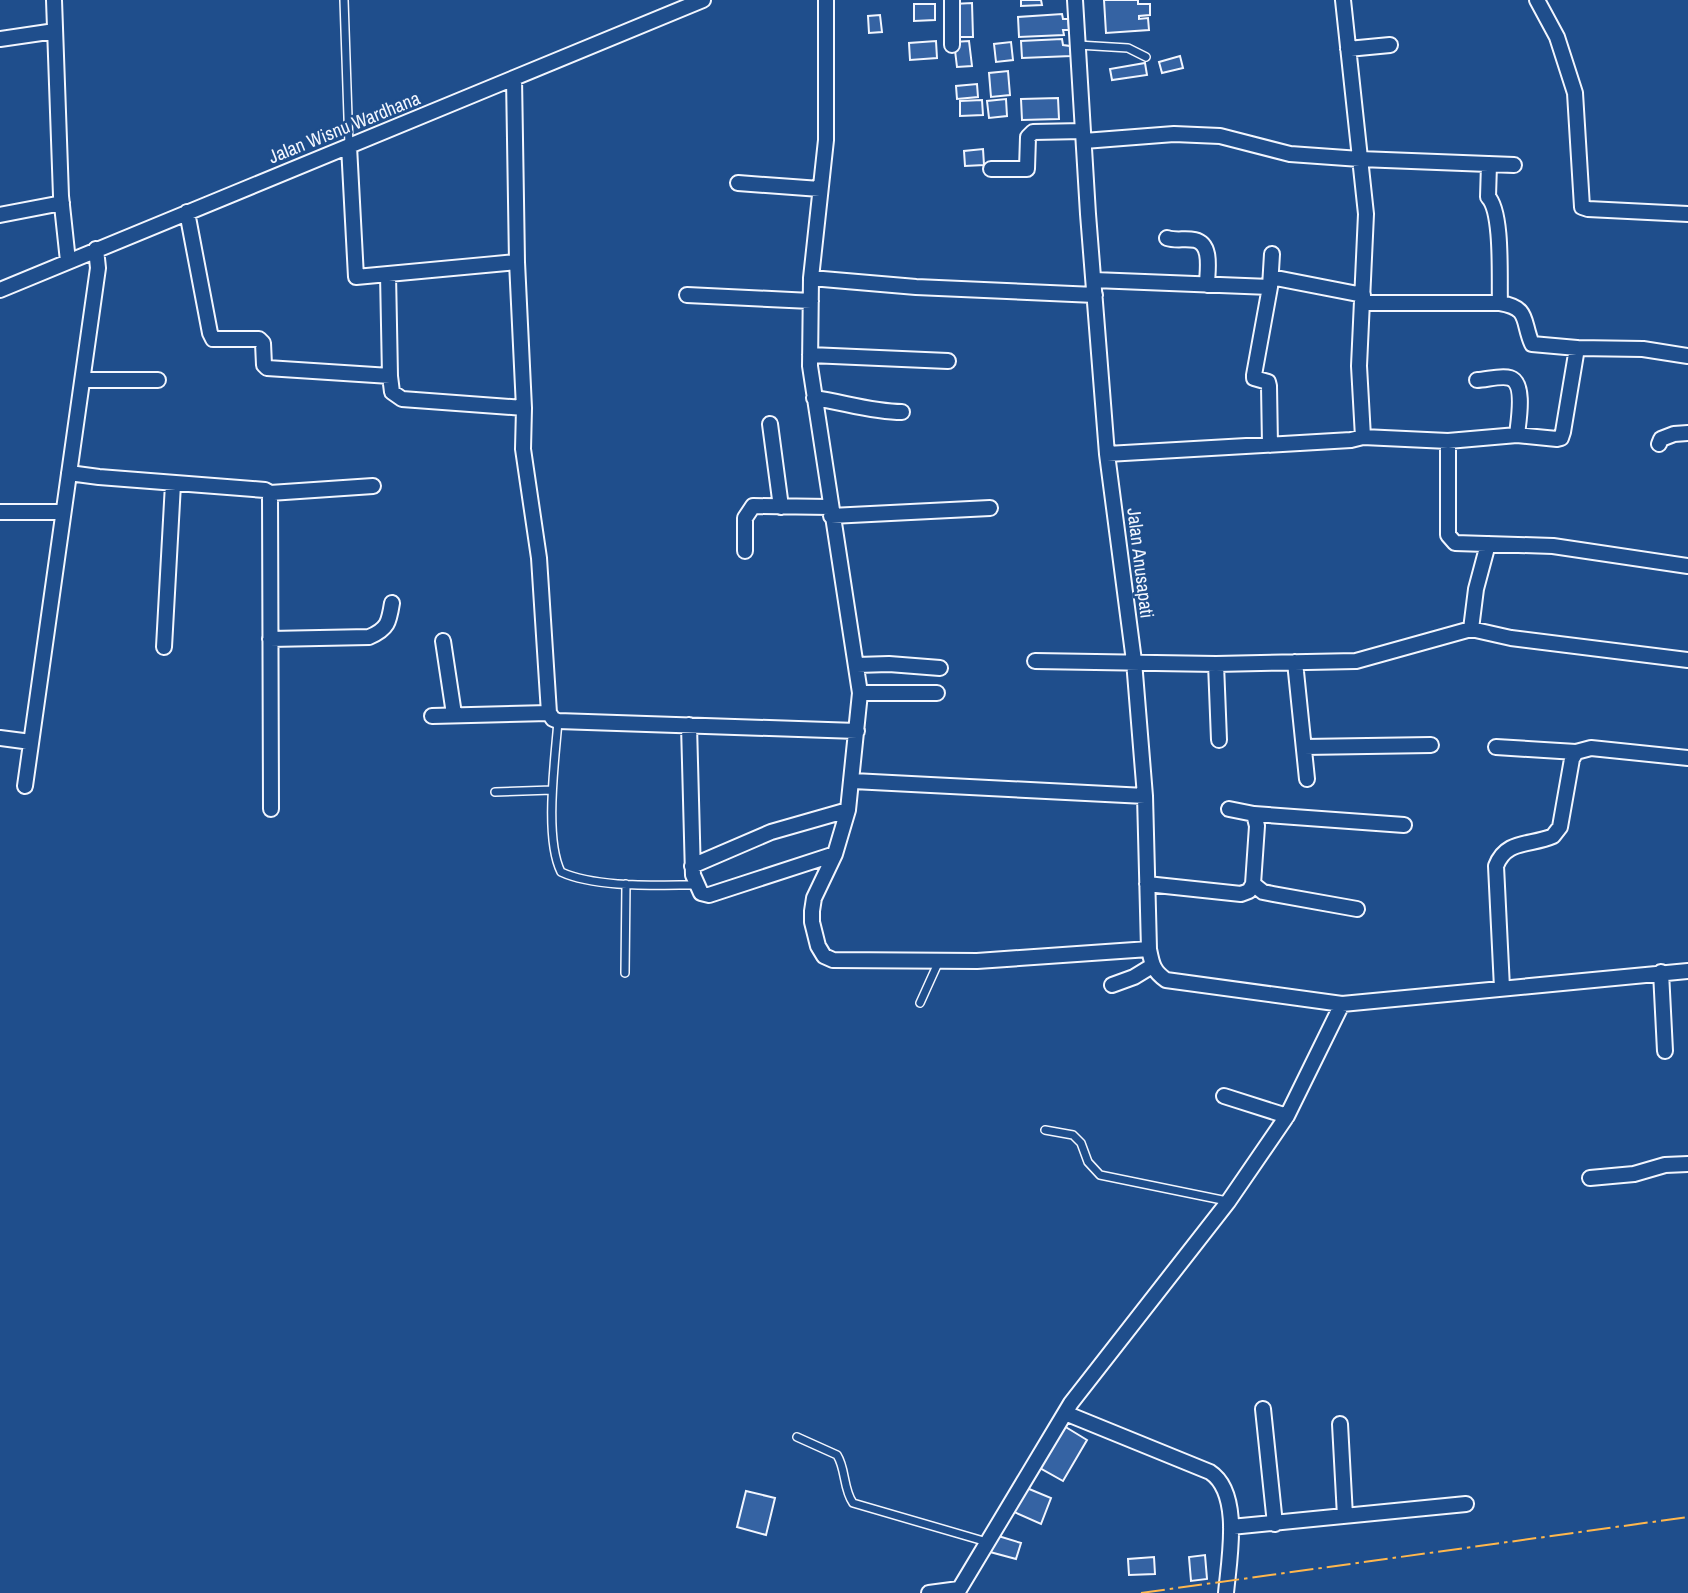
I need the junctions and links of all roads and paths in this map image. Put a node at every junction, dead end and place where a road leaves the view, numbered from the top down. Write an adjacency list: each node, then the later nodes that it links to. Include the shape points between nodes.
1 (54, 0): 9 (street)
2 (344, 0): 18 (lane)
3 (826, 0): 24 (street, via 827,114)
4 (951, 0): 12 (street)
5 (1075, 0): 13 (street, Jalan Anusapati)
6 (1343, 0): 14 (street)
7 (1537, 0): 27 (street, via 1557,37 1575,93 1582,206)
8 (694, 2): 16 (street, Jalan Wisnu Wardhana)
9 (55, 31): 10 (street); 25 (street)
10 (0, 39)
11 (1390, 44): 14 (street)
12 (952, 45)
13 (1077, 45): 15 (lane, via 1128,48); 17 (street, Jalan Anusapati)
14 (1348, 49): 19 (street)
15 (1146, 57)
16 (514, 78): 18 (street, Jalan Wisnu Wardhana); 33 (street)
17 (1084, 136): 19 (street, via 1220,136 1290,154); 22 (street, via 1033,132 1028,136 1027,169); 36 (street, Jalan Anusapati)
18 (349, 146): 26 (street, Jalan Wisnu Wardhana); 34 (street, via 354,274 359,278)
19 (1360, 159): 20 (street); 42 (street, via 1366,214)
20 (1489, 164): 21 (street); 44 (street, via 1488,197 1496,221)
21 (1514, 164)
22 (991, 169)
23 (738, 183): 24 (street)
24 (820, 189): 35 (street)
25 (62, 203): 28 (street); 32 (street)
26 (187, 212): 30 (street, Jalan Wisnu Wardhana); 49 (street, via 211,337 259,339 264,365 276,376)
27 (1688, 214)
28 (0, 215)
29 (1167, 238): 38 (street, via 1202,244)
30 (96, 249): 32 (street, Jalan Wisnu Wardhana); 50 (street, via 98,268)
31 (1272, 254): 37 (street)
32 (68, 261): 39 (street, Jalan Wisnu Wardhana)
33 (517, 262): 34 (street); 54 (street)
34 (388, 274): 49 (street)
35 (811, 278): 41 (street); 43 (street)
36 (1094, 280): 38 (street); 41 (street, Jalan Anusapati)
37 (1270, 282): 38 (street); 42 (street); 62 (street, via 1254,378 1269,386)
38 (1206, 285)
39 (0, 290)
40 (687, 295): 43 (street)
41 (1095, 295): 63 (street, Jalan Anusapati)
42 (1363, 299): 44 (street); 59 (street, via 1359,366)
43 (811, 301): 46 (street)
44 (1500, 303): 45 (street, via 1520,309 1532,344)
45 (1577, 348): 47 (street, via 1643,349); 58 (street, via 1561,438)
46 (810, 355): 48 (street); 53 (street)
47 (1688, 356)
48 (948, 361)
49 (390, 376): 54 (street, via 392,392 398,398)
50 (83, 380): 51 (street); 64 (street)
51 (158, 380)
52 (1477, 380): 58 (street, via 1514,380 1520,391)
53 (814, 398): 55 (street); 70 (street)
54 (524, 408): 92 (street, via 523,449)
55 (902, 412)
56 (770, 424): 68 (street)
57 (1688, 433): 61 (street, via 1674,434)
58 (1517, 435): 60 (street)
59 (1363, 437): 60 (street); 62 (street)
60 (1448, 441): 73 (street, via 1448,535 1455,543)
61 (1659, 444)
62 (1270, 445): 63 (street)
63 (1107, 454): 83 (street, Jalan Anusapati)
64 (69, 473): 65 (street); 72 (street)
65 (173, 484): 67 (street); 80 (street)
66 (373, 486): 67 (street)
67 (270, 492): 78 (street)
68 (781, 507): 70 (street); 74 (street, via 753,506 749,510)
69 (990, 508): 70 (street)
70 (831, 511): 86 (street)
71 (0, 512): 72 (street)
72 (62, 512): 97 (street)
73 (1488, 544): 75 (street); 77 (street)
74 (745, 551)
75 (1688, 566)
76 (392, 603): 78 (street, via 389,621 369,637)
77 (1471, 629): 81 (street); 84 (street, via 1356,661)
78 (270, 639): 109 (street)
79 (443, 641): 90 (street)
80 (164, 647)
81 (1688, 660)
82 (1035, 661): 83 (street)
83 (1134, 661): 85 (street); 108 (street, Jalan Anusapati)
84 (1295, 662): 85 (street); 99 (street)
85 (1216, 664): 96 (street)
86 (857, 665): 87 (street); 88 (street)
87 (940, 668)
88 (860, 692): 89 (street); 94 (street)
89 (937, 692)
90 (454, 714): 91 (street); 92 (street)
91 (432, 716)
92 (554, 717): 93 (street); 106 (lane)
93 (689, 725): 94 (street); 115 (street)
94 (857, 731): 104 (street)
95 (0, 738): 97 (street)
96 (1219, 740)
97 (31, 742): 105 (street)
98 (1431, 745): 99 (street)
99 (1304, 747): 103 (street)
100 (1496, 747): 101 (street)
101 (1576, 752): 102 (street, via 1591,748); 128 (street, via 1560,827 1553,836 1510,848 1500,855 1496,866)
102 (1688, 758)
103 (1307, 779)
104 (853, 781): 108 (street); 111 (street)
105 (25, 786)
106 (552, 790): 107 (lane); 116 (lane, via 555,860 561,872)
107 (495, 792)
108 (1145, 796): 117 (street, Jalan Anusapati)
109 (271, 809)
110 (1229, 809): 112 (street)
111 (848, 810): 114 (street); 115 (street, via 771,832)
112 (1254, 814): 113 (street); 118 (street)
113 (1404, 825)
114 (835, 855): 119 (street, via 709,895); 122 (street, via 812,911 824,956 833,960)
115 (692, 866): 119 (street)
116 (626, 884): 119 (lane); 126 (lane)
117 (1147, 884): 118 (street, via 1241,894); 121 (street, Jalan Anusapati)
118 (1252, 884): 120 (street, via 1263,892)
119 (696, 886)
120 (1357, 909)
121 (1149, 950): 122 (street); 123 (street, Jalan Anusapati)
122 (939, 961): 129 (lane)
123 (1152, 966): 127 (street); 130 (street, via 1166,980)
124 (1688, 971): 125 (street)
125 (1661, 972): 128 (street); 131 (street)
126 (625, 974)
127 (1112, 985)
128 (1503, 988): 130 (street)
129 (919, 1003)
130 (1337, 1003): 133 (street)
131 (1664, 1051)
132 (1224, 1096): 133 (street)
133 (1287, 1116): 137 (street)
134 (1045, 1130): 137 (lane, via 1073,1135 1100,1175)
135 (1688, 1164): 136 (street)
136 (1590, 1178)
137 (1228, 1202): 139 (street)
138 (1263, 1409): 144 (street)
139 (1065, 1413): 145 (street, via 1219,1477 1227,1494); 146 (street)
140 (1340, 1424): 143 (street)
141 (797, 1437): 146 (lane, via 837,1455 853,1503)
142 (1466, 1504): 143 (street)
143 (1345, 1516): 144 (street)
144 (1275, 1524): 145 (street)
145 (1231, 1527): 149 (street)
146 (987, 1542): 147 (street)
147 (958, 1591): 148 (street)
148 (929, 1593)
149 (1226, 1593)

